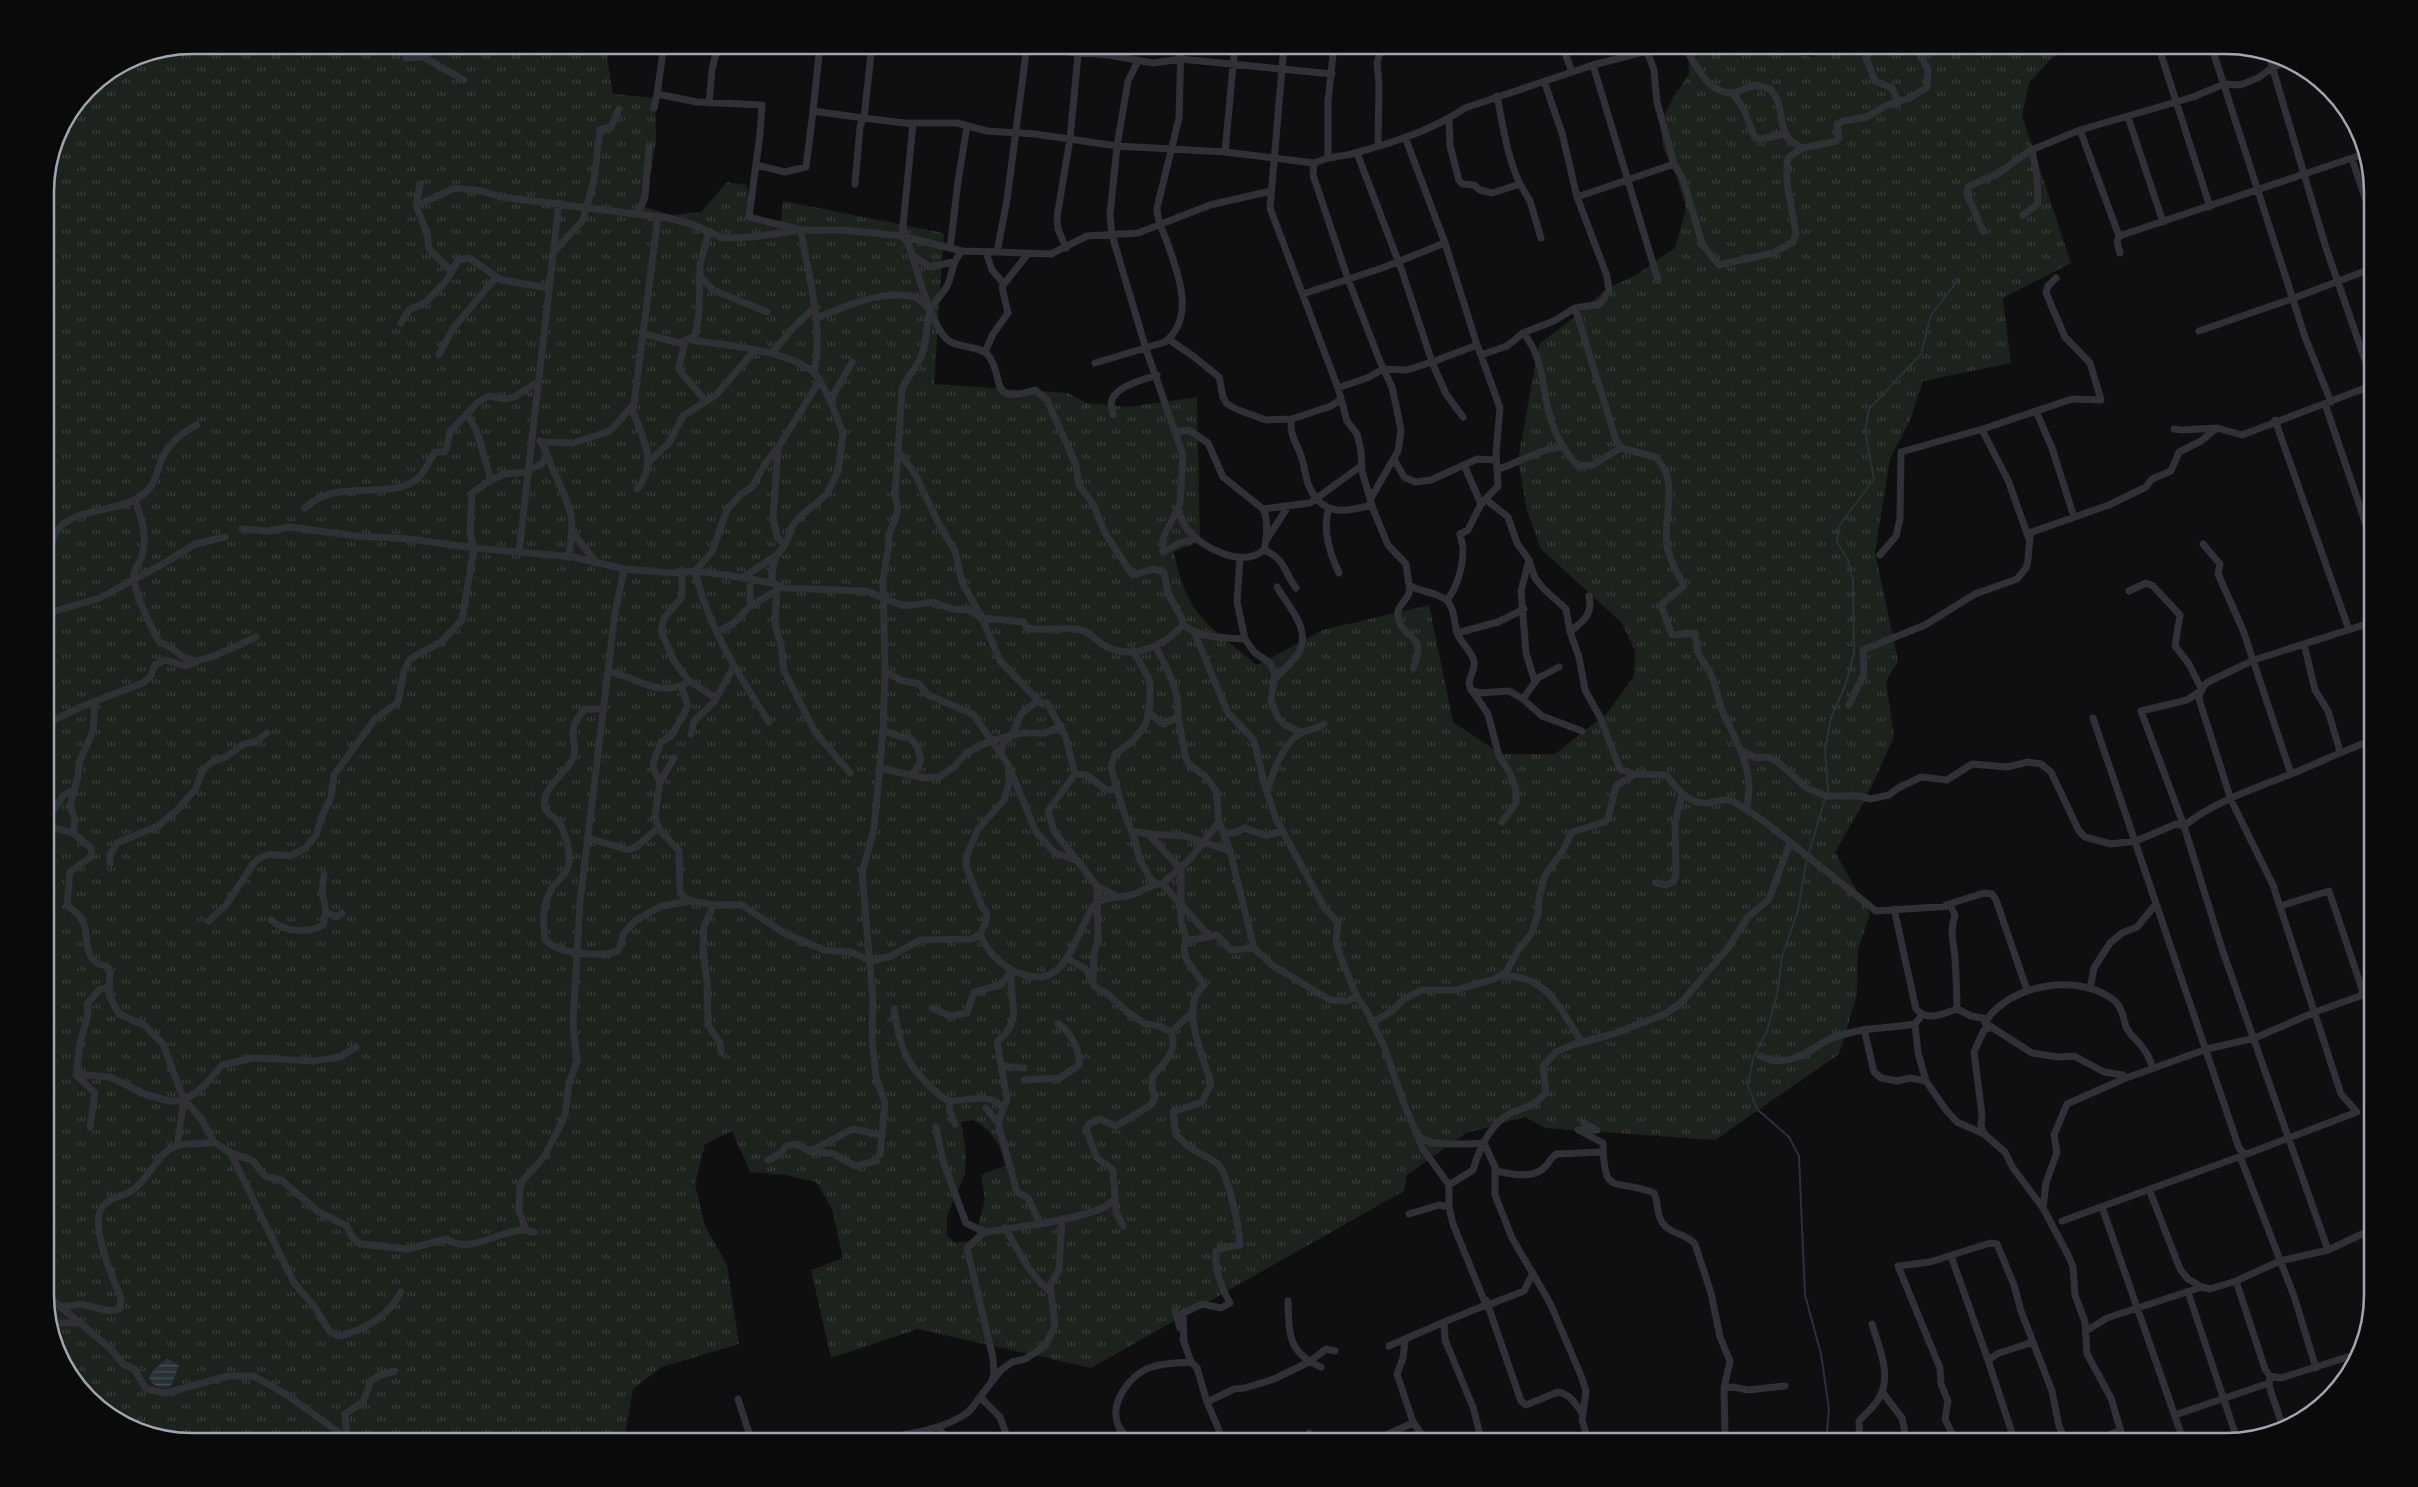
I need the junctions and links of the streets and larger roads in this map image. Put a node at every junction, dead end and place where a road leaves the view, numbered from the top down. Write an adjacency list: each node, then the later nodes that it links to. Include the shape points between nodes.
1 (407, 54): 32 (street, via 406,58 423,58)
2 (663, 54): 36 (street)
3 (716, 54): 40 (street)
4 (819, 54): 43 (street)
5 (871, 54): 45 (street)
6 (1026, 54): 50 (street)
7 (1078, 54): 53 (street)
8 (1104, 54): 23 (street)
9 (1180, 54): 22 (street)
10 (1235, 54): 25 (street)
11 (1283, 54): 29 (street)
12 (1333, 54): 31 (street)
13 (1379, 54): 54 (street, via 1376,63)
14 (1565, 54): 30 (street)
15 (1635, 54): 26 (street)
16 (1648, 54): 67 (street)
17 (1690, 54): 35 (street, via 1708,83 1722,93)
18 (1864, 54): 39 (street, via 1875,81 1892,88)
19 (1919, 54): 39 (street, via 1928,69 1928,83 1921,92)
20 (2161, 54): 38 (street)
21 (2214, 54): 34 (street)
22 (1180, 59): 23 (street, via 1162,63); 25 (street); 58 (street, via 1179,118)
23 (1138, 61): 55 (street, via 1128,81)
24 (2271, 61): 28 (street)
25 (1234, 65): 29 (street); 60 (street)
26 (1593, 65): 30 (street); 70 (street)
27 (2280, 65): 28 (street)
28 (2273, 67): 34 (street, via 2240,85); 69 (street)
29 (1282, 68): 31 (street); 63 (street)
30 (1572, 72): 33 (street)
31 (1332, 74): 64 (street, via 1328,102)
32 (464, 80)
33 (1544, 81): 37 (street); 77 (street, via 1562,133)
34 (2224, 84): 38 (street); 75 (street)
35 (1733, 93): 51 (street, via 1755,138); 51 (street, via 1755,85 1770,88 1780,106)
36 (657, 94): 40 (street); 41 (street)
37 (1497, 96): 46 (street, via 1465,108); 73 (street, via 1511,164)
38 (2177, 100): 44 (street); 81 (street)
39 (1898, 102): 57 (street, via 1867,117 1843,120 1837,124 1839,137 1836,141)
40 (709, 103): 68 (street, via 762,105)
41 (654, 108)
42 (619, 109): 80 (street, via 611,127 600,130 594,180)
43 (813, 111): 45 (street); 68 (street, via 806,167 785,172)
44 (2128, 116): 49 (street); 85 (street)
45 (864, 118): 47 (street); 72 (street, via 860,127)
46 (1449, 119): 52 (street); 73 (street, via 1450,146 1456,175 1462,184 1492,193)
47 (913, 124): 48 (street, via 946,122); 91 (street)
48 (967, 126): 50 (street); 95 (street)
49 (2080, 130): 59 (street); 92 (street)
50 (1016, 133): 53 (street); 99 (street)
51 (1784, 134): 57 (street)
52 (1405, 137): 54 (street); 94 (street)
53 (1070, 139): 55 (street); 96 (street, via 1057,217)
54 (1378, 145): 61 (street)
55 (1117, 146): 58 (street); 90 (street, via 1110,214)
56 (649, 147): 82 (street, via 645,198)
57 (1803, 148): 67 (street, via 1789,157 1786,166 1796,233 1793,242 1773,253 1724,266 1719,266 1702,244 1682,179)
58 (1171, 149): 60 (street); 86 (street, via 1157,208)
59 (2032, 149): 83 (street, via 2038,204); 89 (street, via 1999,173 1968,187 1967,194)
60 (1226, 152): 63 (street)
61 (1357, 153): 64 (street); 104 (street)
62 (2359, 156): 65 (street)
63 (1274, 158): 66 (street); 74 (street)
64 (1328, 158): 66 (street)
65 (2352, 159): 69 (street); 76 (street)
66 (1314, 163): 111 (street, via 1312,175 1316,189)
67 (1674, 164): 70 (street)
68 (756, 165): 87 (street, via 749,217)
69 (2304, 176): 75 (street); 112 (street)
70 (1628, 180): 77 (street); 113 (street)
71 (420, 184): 79 (street)
72 (855, 184)
73 (1520, 184): 93 (street, via 1530,201)
74 (1271, 190): 86 (street, via 1210,205); 116 (street, via 1269,203 1272,214)
75 (2257, 191): 81 (street); 117 (street)
76 (2364, 194)
77 (1577, 197): 119 (street, via 1607,276 1609,291 1600,304)
78 (559, 203): 79 (street, via 455,188); 80 (street); 100 (street)
79 (416, 206): 106 (street, via 427,233 429,249)
80 (585, 206): 82 (street); 100 (street, via 583,220)
81 (2210, 207): 85 (street)
82 (638, 213): 84 (street)
83 (2023, 215)
84 (658, 216): 88 (street); 126 (street)
85 (2163, 222): 92 (street)
86 (1159, 224): 90 (street, via 1138,233); 127 (street, via 1178,273 1183,304 1177,329)
87 (801, 230): 88 (street, via 722,238); 91 (street); 118 (street)
88 (709, 231): 108 (street)
89 (1983, 231)
90 (1112, 235): 96 (street, via 1088,236); 130 (street)
91 (902, 236): 95 (street); 102 (street)
92 (2119, 236): 101 (street)
93 (1541, 238)
94 (1445, 243): 104 (street); 129 (street)
95 (950, 248): 97 (street)
96 (1066, 248): 103 (street, via 1051,254)
97 (962, 251): 98 (street); 105 (street)
98 (986, 252): 99 (street); 114 (street, via 992,270)
99 (997, 252): 103 (street)
100 (553, 253): 115 (street)
101 (2120, 253)
102 (912, 255): 105 (street, via 930,267); 120 (street)
103 (1027, 255): 114 (street)
104 (1398, 260): 111 (street); 138 (street)
105 (954, 262): 120 (street, via 949,282)
106 (451, 271): 109 (street, via 458,260 469,258); 123 (street, via 428,300 410,310)
107 (2364, 271): 112 (street)
108 (698, 275): 121 (street, via 713,290); 128 (street, via 698,328)
109 (496, 276): 115 (street, via 501,280); 135 (street, via 452,330)
110 (2056, 278): 152 (street, via 2048,286 2046,294 2065,337 2090,363 2101,400 2072,399)
111 (1348, 279): 116 (street); 140 (street)
112 (2338, 279): 117 (street); 136 (street)
113 (1658, 280)
114 (1004, 284): 132 (street, via 1002,288 1008,313 992,334)
115 (549, 288): 144 (street)
116 (1302, 294): 145 (street)
117 (2294, 298): 124 (street); 149 (street)
118 (814, 308): 122 (street); 133 (street)
119 (1575, 308): 125 (street, via 1554,321); 167 (street, via 1613,432)
120 (930, 310): 122 (street, via 916,297 887,297 854,303); 132 (street, via 948,340); 168 (street, via 920,359 905,379 902,390)
121 (767, 312)
122 (815, 319): 141 (street, via 817,348)
123 (400, 323)
124 (2199, 331)
125 (1523, 333): 134 (street, via 1507,346); 165 (street, via 1540,366 1550,416)
126 (644, 334): 128 (street); 151 (street, via 636,400)
127 (1168, 339): 130 (street); 156 (street, via 1219,377 1227,404 1266,420)
128 (688, 341): 131 (street); 148 (street, via 680,371)
129 (1477, 345): 134 (street); 138 (street)
130 (1146, 349): 139 (street); 142 (street)
131 (755, 350): 133 (street); 148 (street)
132 (985, 352): 226 (street, via 1005,392 1016,396 1035,390 1047,400 1076,465 1079,485 1106,535 1133,575 1154,568 1164,573 1168,593)
133 (772, 354): 141 (street)
134 (1481, 354): 171 (street, via 1500,408)
135 (439, 355)
136 (2364, 357)
137 (852, 362): 150 (street, via 838,385)
138 (1432, 362): 140 (street, via 1407,370); 155 (street, via 1446,394)
139 (1095, 363)
140 (1383, 369): 145 (street); 170 (street, via 1392,387 1401,431)
141 (814, 372): 143 (street)
142 (1157, 375): 154 (street, via 1117,392 1111,405); 162 (street)
143 (820, 380): 150 (street); 166 (street)
144 (538, 382): 153 (street, via 508,399 484,398); 163 (street)
145 (1338, 388): 147 (street)
146 (2364, 388): 149 (street)
147 (1340, 400): 156 (street); 174 (street, via 1347,421 1359,440)
148 (706, 401): 172 (street, via 683,416 669,443)
149 (2328, 403): 157 (street); 189 (street)
150 (832, 405): 198 (street, via 843,434 841,463 827,494 798,519)
151 (632, 409): 164 (street, via 610,431 573,443); 172 (street)
152 (2036, 411): 161 (street); 188 (street, via 2052,448)
153 (468, 414): 177 (street, via 478,435); 183 (street, via 450,432 446,450 435,452 430,464 415,481 391,489 367,488 329,493 314,499)
154 (1113, 415)
155 (1463, 417)
156 (1292, 419): 180 (street, via 1291,432 1309,486)
157 (2275, 420): 160 (street, via 2242,435); 228 (street)
158 (196, 425): 179 (street, via 172,442 149,490)
159 (2174, 428): 160 (street)
160 (2217, 428): 188 (street, via 2201,442 2179,452 2171,471 2152,479 2146,487)
161 (1982, 430): 196 (street, via 2008,480); 203 (street, via 1901,452 1900,519 1896,536)
162 (1176, 432): 186 (street, via 1189,430 1208,444 1224,477); 187 (street, via 1184,455)
163 (532, 434): 164 (street); 176 (street)
164 (540, 442): 169 (street)
165 (1564, 447): 167 (street, via 1578,466 1584,467); 175 (street, via 1553,448)
166 (778, 448): 198 (street, via 773,518 777,537); 209 (street, via 753,486 727,510 712,552)
167 (1621, 448): 273 (street, via 1655,457 1668,480 1671,499 1665,516 1668,529 1666,546 1684,586 1661,605 1672,635 1696,633 1698,652)
168 (899, 452): 220 (street, via 895,495 898,508 888,536 882,580); 225 (street, via 915,474 955,551 962,582)
169 (548, 457): 176 (street); 191 (street, via 569,502)
170 (1394, 459): 173 (street, via 1404,477 1415,482 1430,480); 181 (street)
171 (1496, 460): 173 (street, via 1477,459); 175 (street)
172 (648, 463): 178 (street, via 647,476)
173 (1464, 465): 182 (street)
174 (1361, 466): 180 (street); 181 (street)
175 (1498, 469): 182 (street, via 1498,486)
176 (529, 471): 177 (street, via 504,474); 201 (street)
177 (490, 480): 199 (street, via 472,494 470,533)
178 (637, 489)
179 (135, 499): 194 (street, via 80,516 61,526); 212 (street, via 144,530 141,558 135,567)
180 (1317, 499): 184 (street); 185 (street)
181 (1371, 502): 185 (street, via 1346,512); 214 (street, via 1388,545 1406,564)
182 (1485, 503): 206 (street, via 1508,517 1517,543); 221 (street, via 1468,530 1460,534 1463,550 1459,575)
183 (305, 508)
184 (1287, 508): 186 (street); 195 (street)
185 (1329, 508): 211 (street, via 1326,529)
186 (1263, 509): 195 (street)
187 (1178, 510): 193 (street, via 1184,525); 193 (street, via 1163,538 1163,552 1180,542)
188 (2074, 517): 196 (street, via 2035,530)
189 (2364, 517)
190 (242, 529): 199 (street, via 268,531 290,527)
191 (573, 533): 204 (street); 207 (street)
192 (225, 537): 212 (street, via 195,544)
193 (1196, 538): 205 (street, via 1215,550)
194 (54, 539)
195 (1267, 539): 200 (street)
196 (2029, 540): 256 (street, via 2026,568 2017,579 1974,594 1925,625 1863,650 1864,674)
197 (2203, 544): 238 (street, via 2218,560 2220,581)
198 (785, 545): 202 (street)
199 (474, 548): 201 (street); 326 (street, via 462,620 441,642 410,659 404,671 398,702 375,719 334,776 331,797 316,836 299,854 261,857 226,905)
200 (1264, 550): 205 (street, via 1253,558); 217 (street, via 1283,562)
201 (519, 552): 204 (street)
202 (777, 555): 213 (street); 215 (street, via 772,569)
203 (1880, 555)
204 (568, 557): 207 (street)
205 (1240, 558): 234 (street, via 1237,602)
206 (1529, 560): 223 (street, via 1521,591); 231 (street, via 1535,578 1544,590 1566,609)
207 (596, 562): 208 (street)
208 (624, 569): 210 (street); 244 (street)
209 (695, 571): 210 (street); 213 (street); 229 (street, via 700,592)
210 (682, 573): 246 (street, via 682,597 664,618 661,631 674,661)
211 (1339, 573)
212 (134, 578): 224 (street, via 100,598); 239 (street, via 149,625 160,643 171,645 189,660)
213 (746, 578): 215 (street); 222 (street)
214 (1409, 585): 221 (street); 242 (street, via 1409,596 1397,614 1418,648)
215 (775, 587): 220 (street, via 866,591); 222 (street); 279 (street, via 775,624 784,671 815,732)
216 (1277, 587): 245 (street, via 1295,615 1303,640 1300,651)
217 (1296, 588)
218 (2129, 591): 250 (street, via 2146,583 2153,586 2180,615 2176,646)
219 (1589, 596): 231 (street, via 1591,608 1584,620)
220 (884, 598): 225 (street, via 900,605 938,602 952,609 969,610); 243 (street)
221 (1448, 600): 232 (street)
222 (750, 606): 229 (street, via 733,624)
223 (1524, 609): 232 (street, via 1498,622); 247 (street, via 1526,653)
224 (54, 611)
225 (982, 618): 237 (street, via 1024,622 1027,628 1036,630 1083,630 1105,646 1115,650); 254 (street, via 1000,661)
226 (1183, 625): 230 (street); 236 (street)
227 (2364, 625): 228 (street)
228 (2349, 630): 235 (street)
229 (718, 631): 240 (street)
230 (1194, 632): 234 (street); 287 (street, via 1228,713 1254,740)
231 (1570, 632): 281 (street, via 1585,690 1600,717 1620,769)
232 (1457, 633): 251 (street, via 1474,659 1469,684)
233 (256, 637): 239 (street)
234 (1245, 639): 245 (street, via 1254,652 1270,663)
235 (2304, 644): 238 (street); 274 (street, via 2315,690 2328,711)
236 (1156, 647): 237 (street); 259 (street, via 1175,688)
237 (1133, 650): 258 (street, via 1150,681)
238 (2254, 660): 248 (street); 282 (street)
239 (200, 661): 255 (street, via 185,666 165,660 155,665 144,682)
240 (734, 666): 252 (street); 262 (street)
241 (1559, 667): 247 (street)
242 (1413, 668)
243 (885, 671): 265 (street); 271 (street, via 900,680 919,684 928,695 941,702 973,714)
244 (610, 672): 249 (street, via 665,690); 257 (street)
245 (1275, 679): 268 (street, via 1271,700 1278,718)
246 (689, 681): 249 (street); 252 (street)
247 (1535, 682): 253 (street)
248 (2208, 682): 250 (street); 289 (street, via 2202,686 2199,700)
249 (681, 686): 284 (street, via 688,706 672,735 661,742 654,761 653,768)
250 (2202, 690): 294 (street, via 2187,700 2142,711)
251 (1474, 692): 253 (street, via 1509,691); 293 (street, via 1488,714 1499,756 1516,790 1516,803)
252 (716, 698): 269 (street, via 694,721)
253 (1523, 699): 266 (street, via 1542,716)
254 (1038, 700): 264 (street, via 1042,704 1047,703); 270 (street, via 1021,714)
255 (95, 702): 261 (street); 286 (street, via 93,731 79,763)
256 (1850, 706)
257 (604, 709): 302 (street); 331 (street, via 584,709 576,719 572,734 574,758 546,794 544,802 545,809 558,821 563,832 569,860 568,867 546,901 545,939 554,948)
258 (1148, 712): 259 (street, via 1163,724); 285 (street, via 1146,724 1111,762)
259 (1178, 717): 292 (street, via 1186,759 1216,791)
260 (2093, 718): 303 (street)
261 (54, 720)
262 (768, 722)
263 (1324, 724): 268 (street)
264 (1061, 726): 270 (street, via 1045,733 1027,732); 280 (street)
265 (883, 730): 278 (street); 283 (street, via 910,738 918,746 921,760)
266 (1582, 731)
267 (267, 733): 307 (street, via 212,762 203,770 195,790 178,810 158,826 117,843 110,855)
268 (1302, 733): 287 (street, via 1295,737 1278,760)
269 (691, 734)
270 (1010, 736): 271 (street); 275 (street, via 1003,745)
271 (990, 741): 275 (street); 278 (street, via 966,753 954,768 939,777 926,778)
272 (2364, 743): 274 (street)
273 (1742, 750): 291 (street, via 1750,793); 303 (street, via 1757,758 1768,757 1807,788 1826,796 1870,799 1889,795 1921,777 1948,780 1972,764 2007,767 2028,762 2041,764 2051,772 2079,831 2085,837 2112,844)
274 (2340, 751): 282 (street)
275 (1002, 753): 277 (street)
276 (674, 758): 284 (street)
277 (1008, 764): 308 (street, via 1036,832 1054,852); 327 (street, via 1009,783 1004,800 978,829 967,855 966,866 987,913)
278 (879, 768): 333 (street, via 874,829 862,873)
279 (850, 773)
280 (1075, 774): 285 (street, via 1086,775 1106,790); 308 (street, via 1048,811 1054,831)
281 (1635, 774): 288 (street, via 1666,775); 335 (street, via 1616,786 1605,822 1572,832 1545,875 1531,934 1506,972)
282 (2291, 774): 289 (street)
283 (914, 775)
284 (660, 782): 296 (street, via 655,816)
285 (1117, 789): 297 (street)
286 (73, 790): 290 (street); 299 (street, via 70,806 75,819)
287 (1267, 793): 298 (street)
288 (1682, 796): 291 (street, via 1706,803 1728,799); 311 (street, via 1675,822 1676,875 1667,885)
289 (2231, 800): 294 (street, via 2200,812); 321 (street)
290 (55, 808)
291 (1746, 809): 305 (street)
292 (1219, 822): 300 (street); 304 (street)
293 (1502, 822)
294 (2184, 826): 303 (street, via 2176,824); 354 (street, via 2222,949)
295 (54, 827): 299 (street)
296 (659, 828): 302 (street, via 628,850); 315 (street, via 679,851 680,891)
297 (1132, 831): 301 (street); 312 (street, via 1143,868)
298 (1282, 831): 300 (street, via 1266,836 1245,828); 340 (street, via 1325,909 1338,922 1336,944)
299 (73, 832): 337 (street, via 91,848 92,854 70,872 67,905 81,918 91,959 96,965 106,966 110,972)
300 (1224, 833): 306 (street)
301 (1148, 834): 304 (street, via 1184,836); 309 (street)
302 (587, 838): 331 (street)
303 (2136, 841): 318 (street)
304 (1205, 843): 306 (street); 309 (street)
305 (1790, 843): 322 (street, via 1876,911); 355 (street, via 1769,899 1748,918 1728,948 1681,1003 1664,1014 1610,1036)
306 (1230, 851): 330 (street)
307 (110, 863)
308 (1081, 863): 313 (street)
309 (1181, 869): 312 (street); 317 (street)
310 (324, 875): 323 (street, via 322,890)
311 (1656, 883)
312 (1159, 884): 314 (street, via 1133,895); 317 (street)
313 (1097, 886): 314 (street); 316 (street)
314 (1116, 896): 316 (street)
315 (692, 901): 319 (street); 331 (street, via 661,906 635,922 624,933 618,951 611,954)
316 (1096, 903): 332 (street); 336 (street, via 1098,940)
317 (1181, 904): 328 (street); 329 (street, via 1180,922)
318 (2156, 904): 338 (street, via 2137,927 2110,943 2094,968); 357 (street)
319 (714, 905): 333 (street, via 742,905 784,933 824,950 851,952); 358 (street, via 704,926 703,950 708,1025 720,1043)
320 (1943, 906): 322 (street); 339 (street, via 1984,893 1992,894); 343 (street, via 1951,906 1955,916 1951,941 1955,955)
321 (2280, 906): 344 (street); 344 (street, via 2329,891 2349,945 2363,992)
322 (1894, 909): 346 (street, via 1916,1009)
323 (326, 912): 324 (street, via 336,917); 325 (street, via 323,925 297,931 281,928)
324 (342, 913)
325 (271, 920)
326 (209, 921)
327 (980, 934): 333 (street, via 972,939 920,940 891,956); 334 (street, via 991,955)
328 (1209, 936): 329 (street, via 1192,940); 330 (street, via 1217,935 1231,950)
329 (1186, 938): 345 (street, via 1186,959 1204,985 1197,990)
330 (1254, 948): 340 (street, via 1272,966 1330,1000 1347,1001)
331 (577, 953): 401 (street, via 573,1024 577,1061 563,1120 544,1158 522,1180 519,1211)
332 (1068, 959): 334 (street, via 1043,978 1027,977); 336 (street, via 1086,969)
333 (871, 961): 376 (street, via 872,1039 876,1077 884,1103)
334 (1012, 970): 341 (street, via 1001,985 974,992 967,1013 950,1016); 360 (street, via 1010,987 1015,1008 1014,1022 996,1042)
335 (1498, 976): 349 (street, via 1447,992 1422,990 1404,999 1392,1012); 355 (street, via 1515,976 1537,983 1551,995)
336 (1092, 980): 353 (street, via 1095,987 1145,1024)
337 (108, 988): 363 (street, via 100,989 86,1004 87,1020); 367 (street, via 119,1014 144,1025 163,1044)
338 (2090, 988): 339 (street, via 2056,984); 362 (street, via 2116,1002 2127,1029 2146,1052)
339 (2027, 990): 347 (street)
340 (1357, 997): 349 (street)
341 (932, 1008)
342 (894, 1009): 368 (street, via 897,1030 909,1064)
343 (1957, 1009): 346 (street, via 1930,1017); 347 (street)
344 (2315, 1012): 354 (street); 385 (street, via 2341,1094 2356,1112)
345 (1192, 1013): 353 (street); 427 (street, via 1211,1084 1202,1102 1173,1112 1176,1135 1220,1167 1237,1213 1240,1245 1216,1251 1220,1284 1230,1303 1221,1308 1202,1304 1182,1313)
346 (1922, 1015): 350 (street)
347 (1987, 1019): 351 (street, via 1985,1023)
348 (1058, 1024): 365 (street, via 1071,1038 1080,1056 1079,1065 1060,1078)
349 (1372, 1024): 378 (street, via 1384,1046)
350 (1915, 1024): 352 (street); 366 (street, via 1918,1054)
351 (1992, 1027): 364 (street, via 2032,1053 2074,1056 2104,1072); 377 (street, via 1984,1030 1974,1052 1982,1115 1980,1125)
352 (1864, 1029): 359 (street, via 1825,1041 1805,1055 1781,1062); 366 (street, via 1874,1072 1881,1078 1897,1082 1910,1078)
353 (1171, 1032): 399 (street, via 1173,1050 1152,1077 1155,1098 1151,1105 1116,1126 1099,1119 1088,1124 1086,1129 1097,1158 1113,1170 1116,1212)
354 (2255, 1038): 357 (street); 405 (street)
355 (1582, 1042): 380 (street, via 1556,1052 1543,1066 1546,1092 1536,1104 1510,1114 1494,1125)
356 (356, 1047): 367 (street, via 340,1057 314,1061 253,1058 222,1065 206,1084)
357 (2207, 1049): 362 (street); 385 (street)
358 (721, 1052)
359 (1760, 1056)
360 (1002, 1066): 361 (street); 372 (street, via 1007,1099)
361 (1024, 1068)
362 (2153, 1069): 364 (street)
363 (76, 1074): 367 (street, via 110,1077 147,1095 170,1101); 374 (street, via 96,1093)
364 (2126, 1078): 393 (street, via 2067,1104 2054,1135 2057,1152 2046,1183)
365 (1024, 1080)
366 (1926, 1081): 377 (street, via 1957,1122)
367 (184, 1100): 379 (street, via 200,1118); 381 (street)
368 (950, 1102): 369 (street, via 995,1100); 371 (street, via 949,1109)
369 (998, 1103)
370 (986, 1108): 372 (street)
371 (955, 1124)
372 (999, 1124): 397 (street, via 1017,1192 1028,1198)
373 (1584, 1124): 384 (street, via 1597,1130 1578,1130 1603,1143)
374 (90, 1127)
375 (936, 1127): 403 (street, via 943,1161 966,1223)
376 (880, 1134): 382 (street, via 853,1129); 382 (street, via 878,1158 856,1166 834,1154)
377 (1984, 1134): 393 (street, via 2005,1152)
378 (1418, 1135): 380 (street, via 1423,1140 1453,1144); 388 (street, via 1423,1149)
379 (214, 1142): 381 (street); 383 (street)
380 (1484, 1143): 387 (street); 388 (street, via 1473,1170)
381 (177, 1146): 417 (street, via 167,1150 135,1189 105,1203 98,1215 97,1227 121,1298 119,1309 110,1311 81,1304)
382 (810, 1151): 386 (street, via 790,1144)
383 (229, 1152): 401 (street, via 253,1161 265,1176 281,1180 319,1212 346,1226 352,1238 360,1244 408,1249 446,1239 455,1245 468,1246 495,1235); 411 (street, via 294,1283 330,1332 339,1336 348,1334 373,1322 387,1313)
384 (1604, 1152): 387 (street, via 1557,1154 1545,1168 1528,1175); 440 (street, via 1608,1179 1654,1193 1665,1227 1690,1238 1695,1244 1711,1293 1720,1337 1730,1361)
385 (2244, 1156): 389 (street); 407 (street)
386 (768, 1160)
387 (1496, 1171): 408 (street, via 1495,1195 1512,1238)
388 (1449, 1185): 391 (street)
389 (2149, 1189): 392 (street); 410 (street, via 2180,1269 2188,1279)
390 (1114, 1200): 395 (street, via 1104,1209)
391 (1449, 1207): 394 (street, via 1439,1204); 398 (street)
392 (2102, 1207): 396 (street); 418 (street)
393 (2042, 1208): 424 (street, via 2073,1267 2075,1295)
394 (1409, 1214)
395 (1062, 1220): 397 (street); 412 (street, via 1061,1260 1050,1285)
396 (2062, 1221)
397 (1040, 1224): 400 (street)
398 (1453, 1224): 416 (street); 420 (street, via 1486,1305)
399 (1123, 1226)
400 (1005, 1228): 403 (street); 412 (street, via 1030,1270)
401 (526, 1230): 402 (street)
402 (534, 1232)
403 (985, 1232): 439 (street, via 967,1248 993,1358 994,1374)
404 (2364, 1233): 405 (street)
405 (2328, 1250): 407 (street)
406 (1951, 1256): 426 (street, via 1990,1242 1997,1244); 431 (street); 469 (street, via 1898,1266 1940,1368 1941,1384 1948,1401 1945,1419)
407 (2280, 1261): 409 (street); 435 (street)
408 (1533, 1273): 416 (street, via 1524,1291); 446 (street, via 1550,1303 1582,1378 1586,1392)
409 (2236, 1281): 410 (street, via 2210,1289); 437 (street)
410 (2202, 1287): 413 (street)
411 (401, 1292)
412 (1051, 1292): 439 (street, via 1055,1325 1045,1346 1025,1359 1012,1362)
413 (2188, 1292): 418 (street); 443 (street)
414 (54, 1301): 417 (street)
415 (1288, 1301): 433 (street, via 1295,1351)
416 (1488, 1306): 446 (street, via 1520,1401 1526,1405 1558,1392 1564,1393)
417 (61, 1307): 422 (street)
418 (2139, 1309): 424 (street, via 2099,1322); 447 (street)
419 (1175, 1311): 427 (street)
420 (1444, 1322): 425 (street); 464 (street, via 1445,1340 1473,1407)
421 (56, 1323): 422 (street)
422 (79, 1323): 453 (street, via 110,1348 123,1364 135,1370 144,1388 150,1391 166,1392 228,1376 254,1376 287,1395)
423 (1872, 1324): 441 (street, via 1884,1369)
424 (2086, 1331): 452 (street, via 2087,1354 2111,1398)
425 (1405, 1341): 428 (street); 448 (street, via 1397,1374)
426 (2033, 1342): 431 (street); 471 (street, via 2052,1391)
427 (1184, 1343): 432 (street)
428 (1390, 1346)
429 (1335, 1351): 433 (street, via 1326,1349)
430 (2350, 1356): 435 (street)
431 (1988, 1360): 470 (street)
432 (1191, 1362): 445 (street, via 1197,1368); 451 (street, via 1152,1367 1131,1378 1122,1393 1116,1416)
433 (1309, 1362): 434 (street); 445 (street, via 1274,1379 1234,1389)
434 (1321, 1367)
435 (2316, 1368): 437 (street)
436 (395, 1371): 454 (street, via 371,1381 363,1402 345,1414)
437 (2270, 1379): 443 (street); 449 (street)
438 (1785, 1386): 440 (street, via 1749,1390)
439 (988, 1387): 442 (street)
440 (1724, 1388): 466 (street)
441 (1882, 1392): 467 (street, via 1859,1421); 468 (street, via 1902,1418)
442 (980, 1396): 450 (street, via 969,1411); 458 (street, via 1000,1418)
443 (2224, 1398): 447 (street); 473 (street)
444 (738, 1399): 455 (street)
445 (1206, 1402): 461 (street)
446 (1582, 1413): 465 (street)
447 (2175, 1415): 472 (street)
448 (1413, 1422): 462 (street); 463 (street)
449 (2282, 1422)
450 (939, 1427): 456 (street); 457 (street)
451 (1120, 1429): 459 (street); 460 (street)
452 (2119, 1432)
453 (339, 1433)
454 (349, 1433)
455 (749, 1433)
456 (907, 1433)
457 (942, 1433)
458 (1006, 1433)
459 (1119, 1433)
460 (1124, 1433)
461 (1220, 1433)
462 (1389, 1433)
463 (1421, 1433)
464 (1480, 1433)
465 (1586, 1433)
466 (1726, 1433)
467 (1860, 1433)
468 (1905, 1433)
469 (1952, 1433)
470 (2013, 1433)
471 (2062, 1433)
472 (2181, 1433)
473 (2235, 1433)

